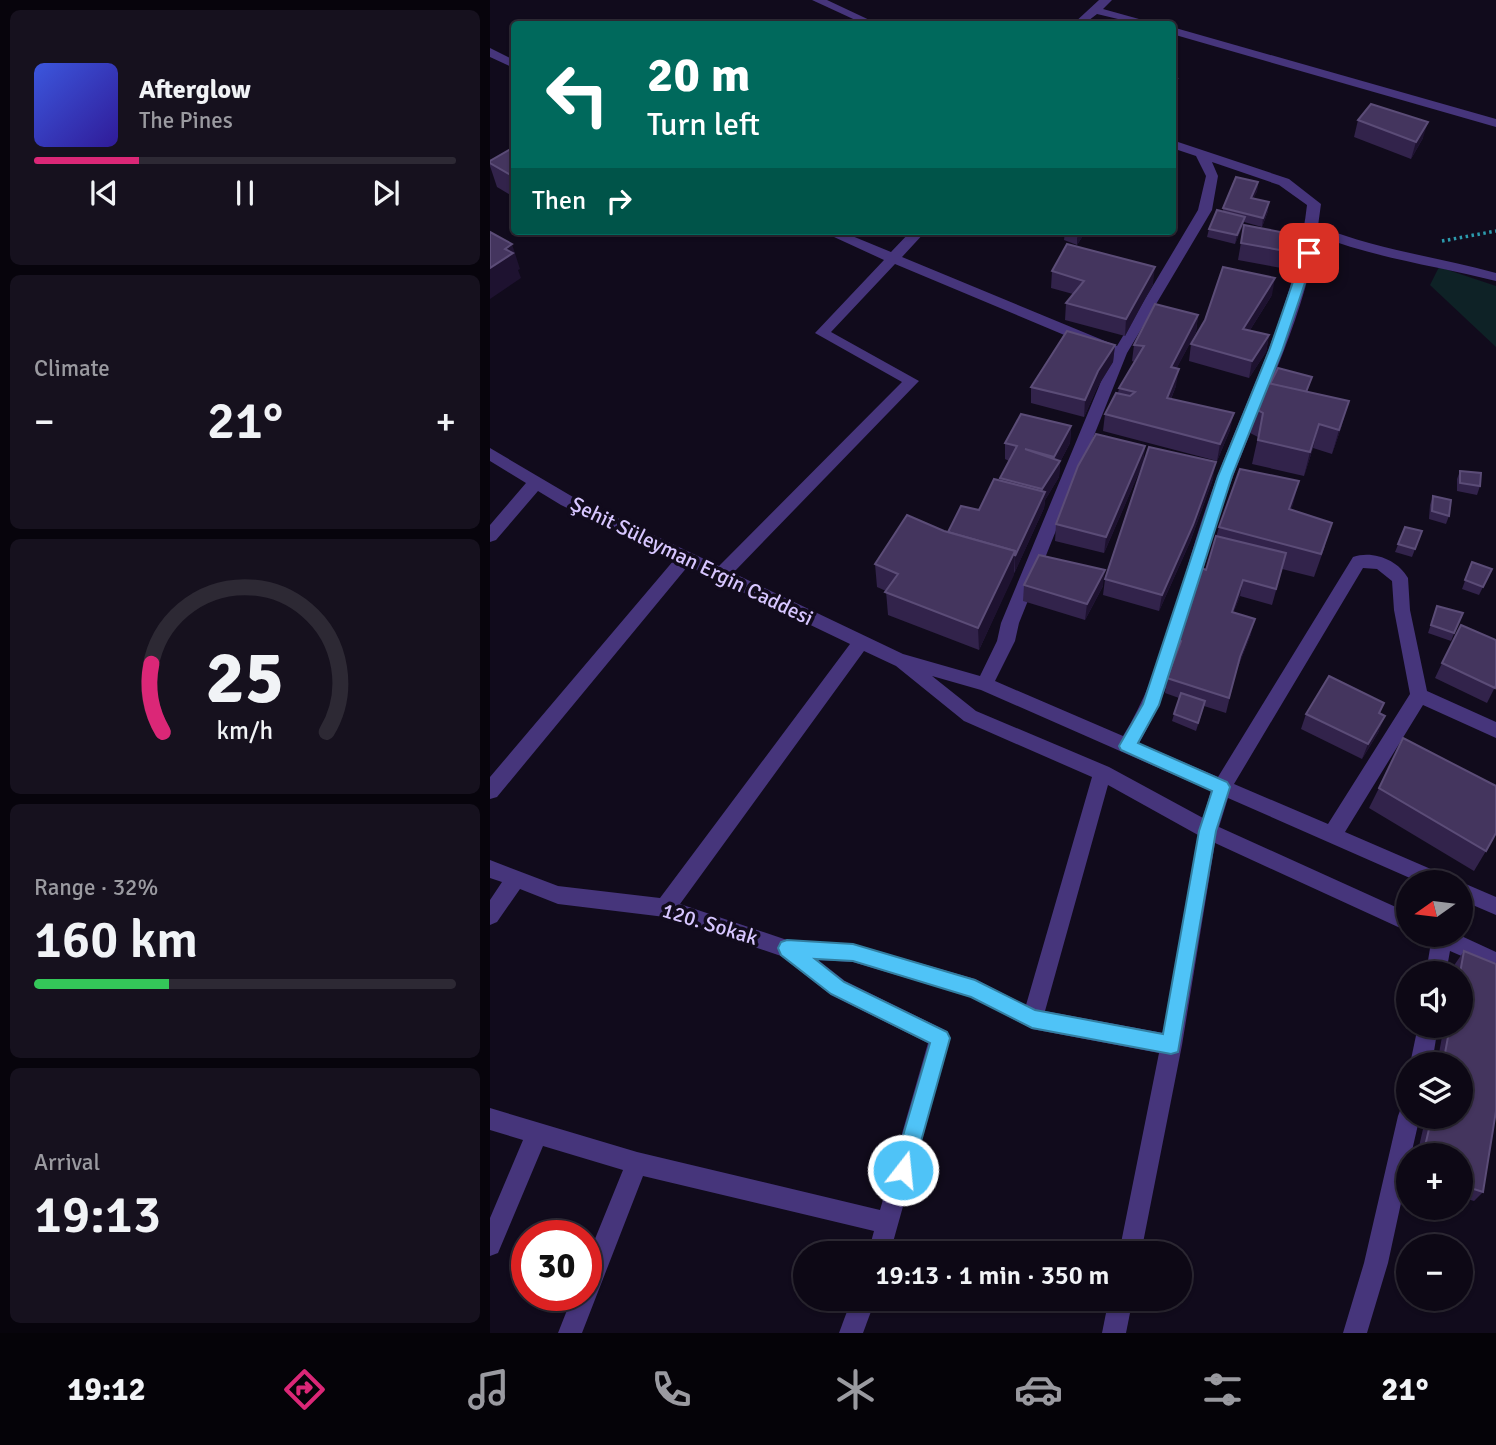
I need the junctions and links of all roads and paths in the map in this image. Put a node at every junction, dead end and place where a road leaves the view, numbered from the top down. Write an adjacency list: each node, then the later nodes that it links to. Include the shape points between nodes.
1 (818, 0): 4 (street)
2 (1106, 0): 3 (street)
3 (1095, 10): 5 (street); 6 (street)
4 (865, 21)
5 (1082, 21)
6 (1139, 21)
7 (1176, 31): 10 (street)
8 (490, 52): 9 (street)
9 (511, 63)
10 (1496, 123)
11 (1176, 145): 12 (street)
12 (1202, 155): 13 (street, via 1284,182 1314,204); 18 (street, via 1212,176 1205,210)
13 (1312, 229): 17 (street, via 1354,245); 29 (street, via 1309,253 1275,351 1219,474 1151,705)
14 (838, 235): 16 (street)
15 (915, 235): 16 (street)
16 (895, 258): 18 (street); 23 (street, via 822,333 912,381)
17 (1496, 277)
18 (1120, 354): 26 (street, via 1090,443)
19 (490, 454): 20 (street, Şehit Süleyman Ergin Caddesi)
20 (536, 482): 21 (street); 22 (street, Şehit Süleyman Ergin Caddesi)
21 (490, 537)
22 (685, 558): 23 (street, Şehit Süleyman Ergin Caddesi); 32 (street)
23 (720, 575): 24 (street, Şehit Süleyman Ergin Caddesi)
24 (861, 642): 25 (street, Şehit Süleyman Ergin Caddesi); 40 (street)
25 (899, 660): 26 (street, Şehit Süleyman Ergin Caddesi); 30 (street, Şehit Süleyman Ergin Caddesi, via 970,716)
26 (985, 684): 29 (street, Şehit Süleyman Ergin Caddesi)
27 (1419, 695): 28 (street); 31 (street, via 1400,578 1381,562 1359,561); 34 (street)
28 (1496, 730)
29 (1127, 746): 31 (street, Şehit Süleyman Ergin Caddesi)
30 (1102, 773): 33 (street, Şehit Süleyman Ergin Caddesi); 46 (street)
31 (1222, 787): 33 (street); 34 (street, Şehit Süleyman Ergin Caddesi)
32 (490, 791)
33 (1208, 831): 42 (street, Şehit Süleyman Ergin Caddesi); 47 (street)
34 (1332, 835): 36 (street, Şehit Süleyman Ergin Caddesi)
35 (490, 869): 37 (street, 120. Sokak)
36 (1412, 870)
37 (516, 879): 40 (street, 120. Sokak, via 558,895); 41 (street)
38 (1474, 897): 39 (street)
39 (1496, 906)
40 (665, 908): 44 (street, 120. Sokak)
41 (490, 916)
42 (1396, 917)
43 (1463, 947): 45 (street)
44 (787, 948): 46 (street, 120. Sokak, via 853,953 975,989); 52 (street, via 838,988 940,1038)
45 (1496, 962)
46 (1032, 1019): 47 (street, 120. Sokak)
47 (1171, 1045): 54 (street)
48 (490, 1119): 50 (street)
49 (1406, 1129): 63 (street)
50 (537, 1133): 51 (street); 55 (street)
51 (637, 1163): 52 (street); 56 (street)
52 (889, 1223): 53 (street)
53 (883, 1241)
54 (1132, 1241)
55 (490, 1245)
56 (602, 1250)
57 (578, 1311): 60 (street)
58 (859, 1311): 61 (street)
59 (1118, 1311): 62 (street)
60 (570, 1333)
61 (851, 1333)
62 (1114, 1333)
63 (1355, 1333)

